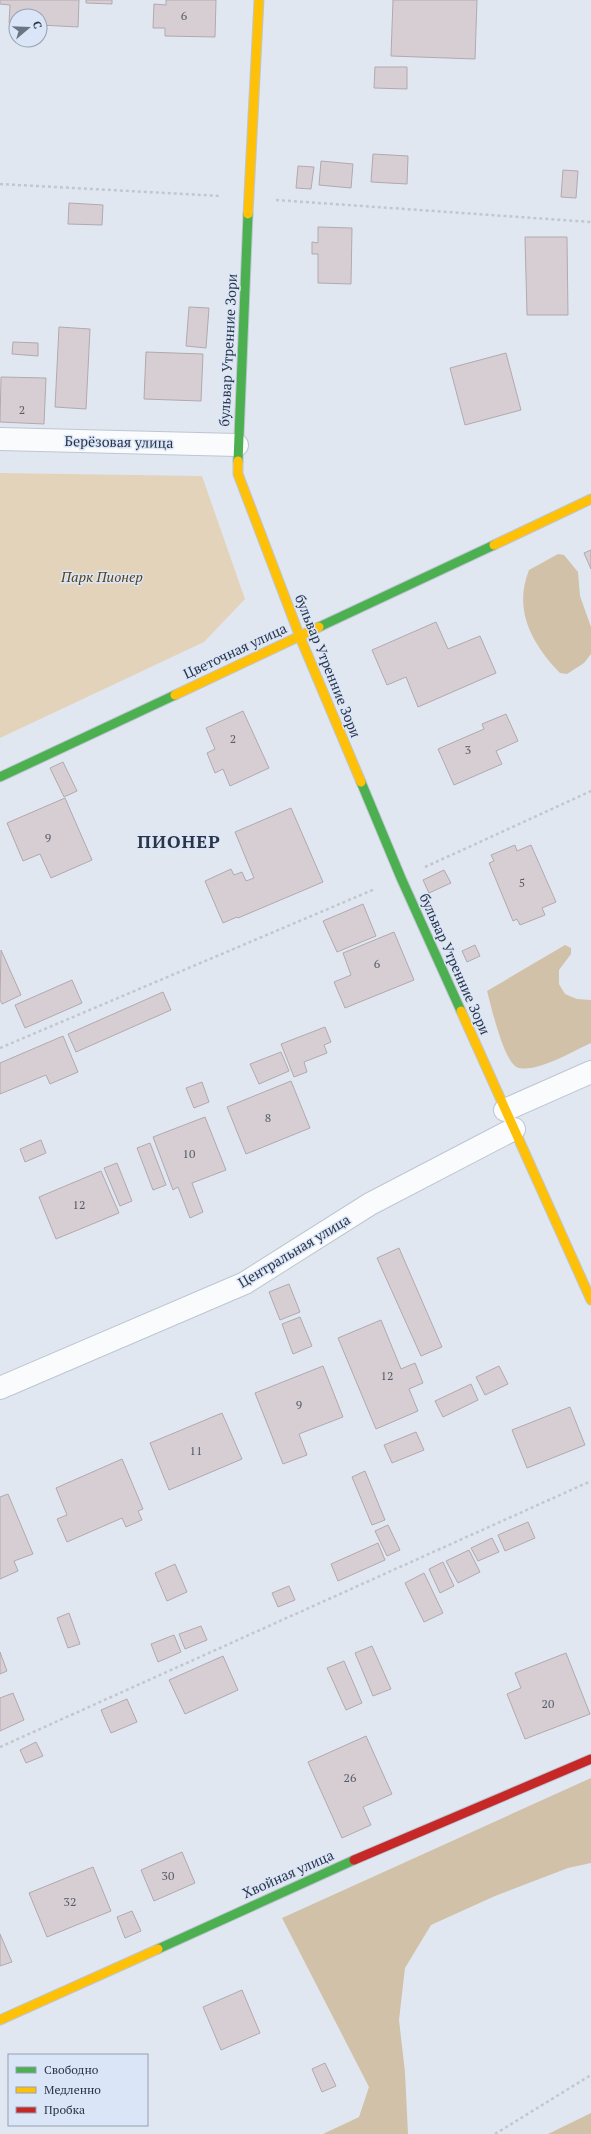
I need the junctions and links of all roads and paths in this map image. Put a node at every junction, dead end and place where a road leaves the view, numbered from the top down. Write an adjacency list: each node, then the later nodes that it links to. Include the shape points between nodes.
1 (260, 0): 3 (street, бульвар Утренние Зори)
2 (0, 184): 3 (path)
3 (250, 198): 4 (path); 6 (street, бульвар Утренние Зори)
4 (591, 222)
5 (0, 439): 6 (street, Берёзовая улица)
6 (237, 445): 8 (street, бульвар Утренние Зори, via 238,474)
7 (591, 499): 8 (street, Цветочная улица)
8 (300, 636): 9 (street, Цветочная улица); 11 (street, бульвар Утренние Зори)
9 (0, 777)
10 (591, 790): 11 (path)
11 (401, 878): 12 (path); 14 (street, бульвар Утренние Зори)
12 (0, 1048)
13 (591, 1072): 14 (street)
14 (505, 1110): 15 (street, бульвар Утренние Зори)
15 (514, 1129): 16 (street, бульвар Утренние Зори); 17 (street, Центральная улица, via 370,1204 245,1283)
16 (591, 1300)
17 (0, 1388)
18 (591, 1481): 19 (path)
19 (0, 1747)
20 (591, 1759): 21 (street, Хвойная улица, via 347,1863)
21 (0, 2020)
22 (591, 2075): 23 (path)
23 (495, 2134)

